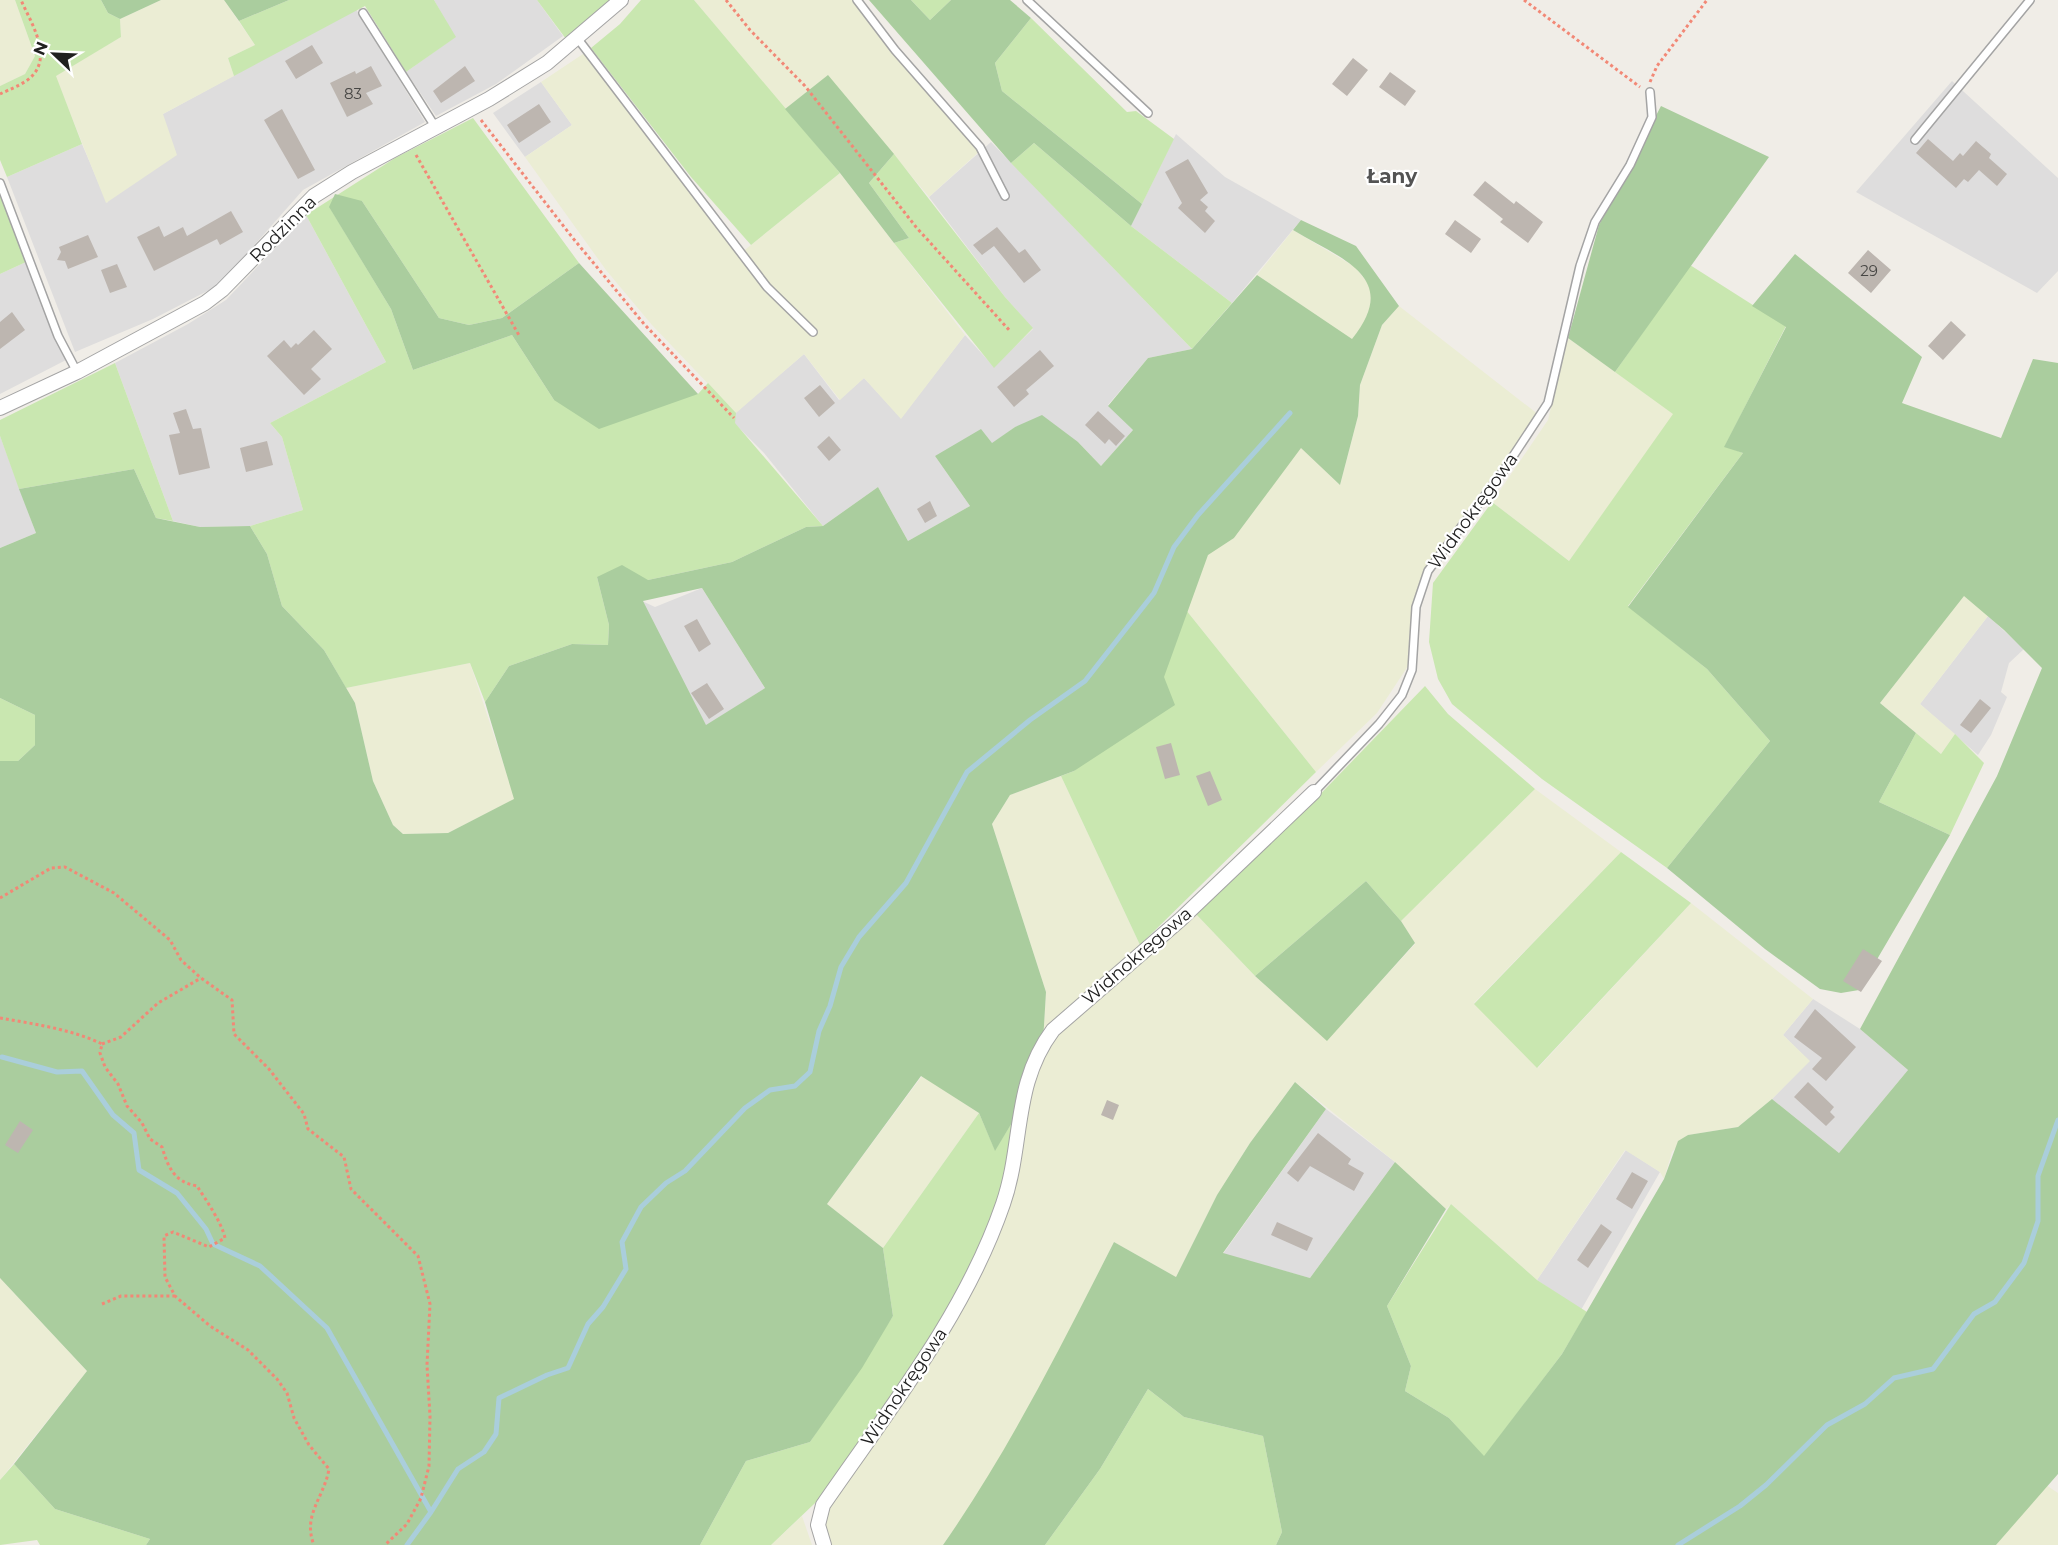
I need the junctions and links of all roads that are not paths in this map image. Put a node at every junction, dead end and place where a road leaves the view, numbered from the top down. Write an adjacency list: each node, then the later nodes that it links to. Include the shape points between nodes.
1 (621, 0): 6 (street, Rodzinna)
2 (857, 0): 12 (lane, via 894,50 980,147)
3 (1027, 0): 8 (lane)
4 (2030, 0): 10 (lane)
5 (363, 13): 9 (lane)
6 (578, 39): 9 (street, Rodzinna, via 547,63); 13 (lane, via 767,288)
7 (1650, 93): 16 (lane, Widnokręgowa, via 1652,117 1630,165 1595,222 1580,266 1548,403 1428,571 1416,607 1412,670 1402,695)
8 (1148, 113)
9 (436, 128): 14 (street, Rodzinna, via 314,196 205,303)
10 (1915, 140)
11 (0, 183): 14 (lane, via 58,336)
12 (1005, 196)
13 (813, 333)
14 (77, 372): 15 (street, Rodzinna)
15 (0, 408)
16 (1314, 792): 17 (street, Widnokręgowa, via 1181,919 1053,1030 1040,1048 1027,1079 1014,1166 1003,1204 974,1274 956,1311 823,1505 818,1525)
17 (824, 1545)

